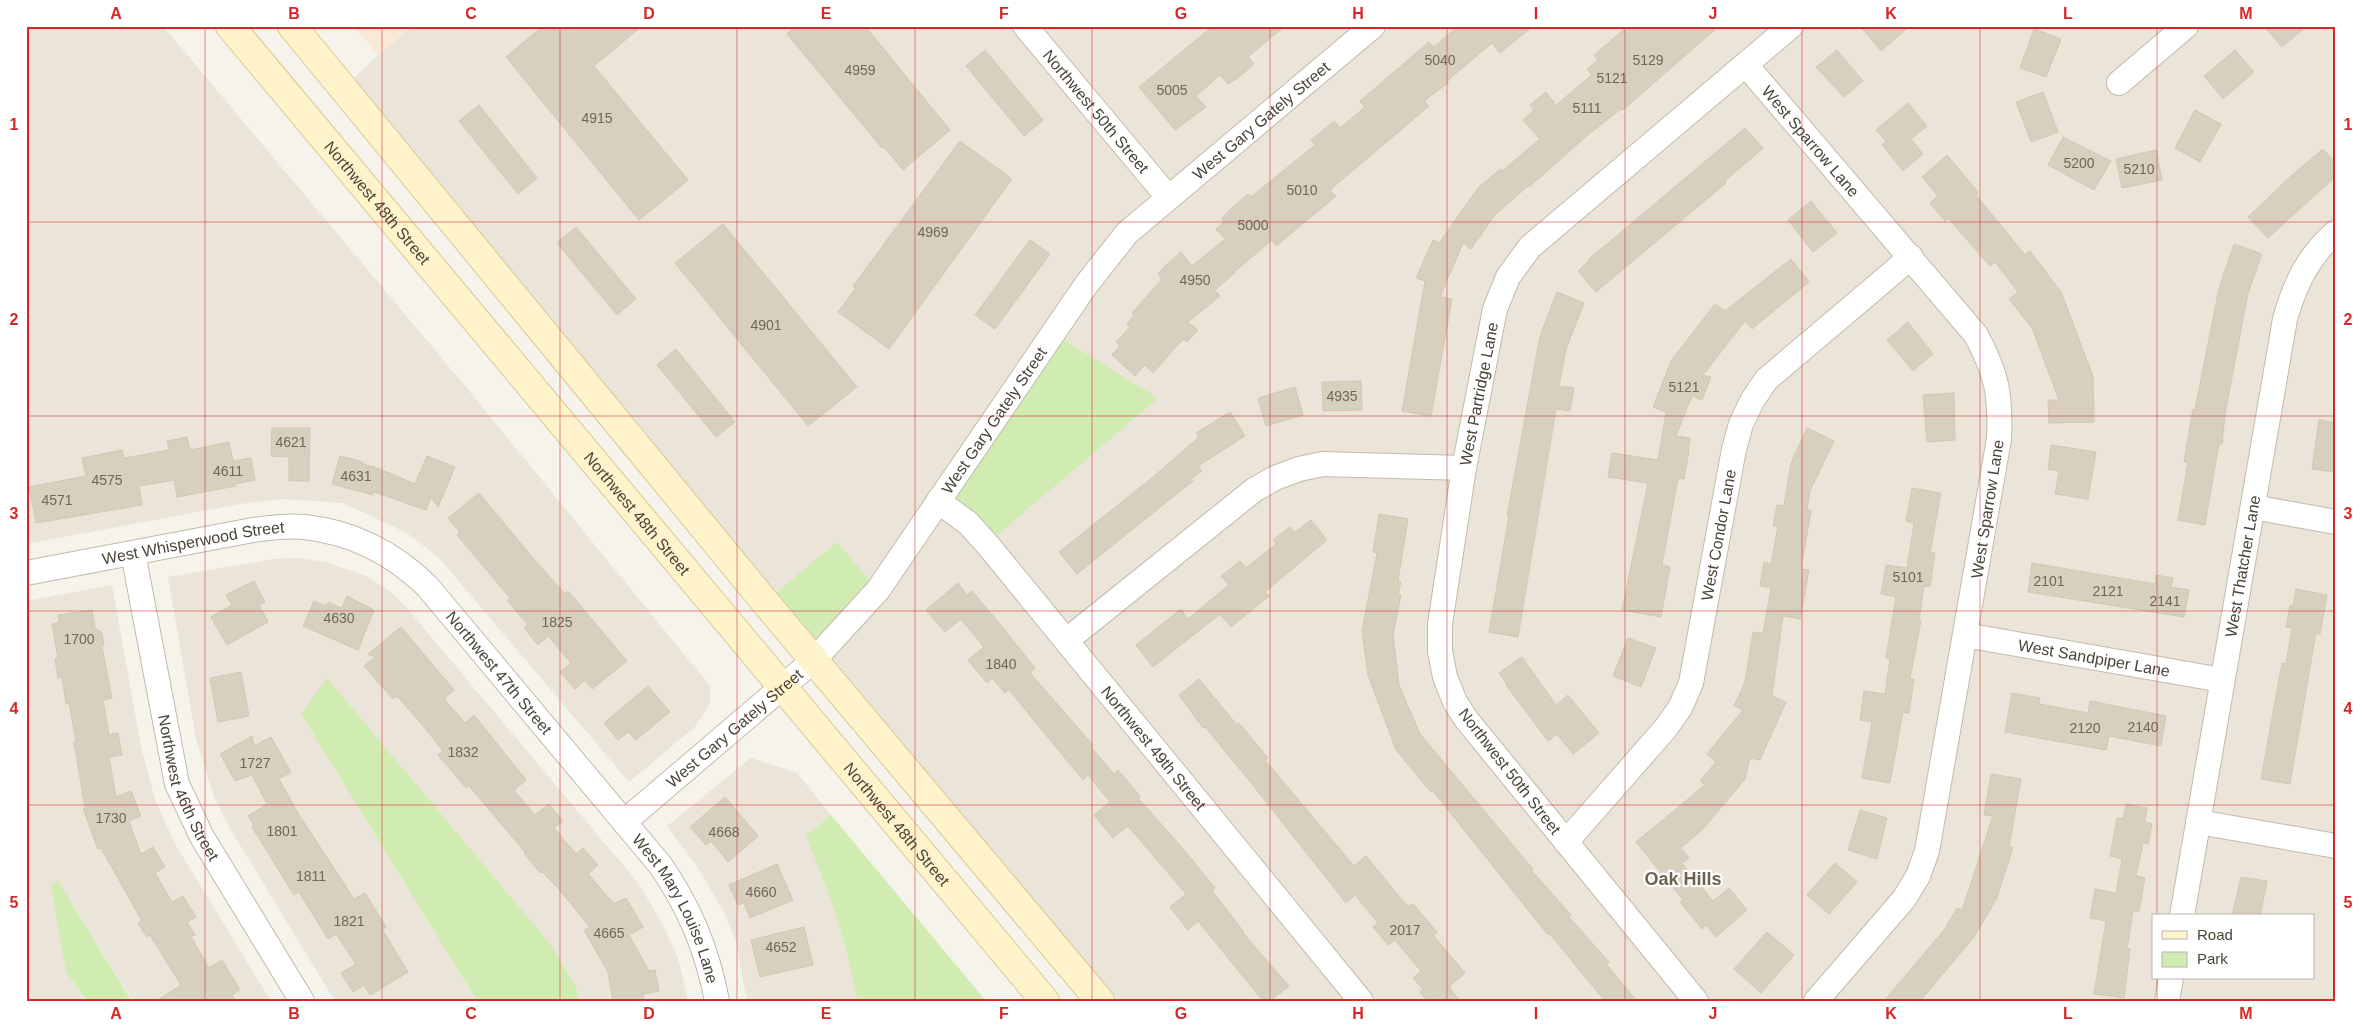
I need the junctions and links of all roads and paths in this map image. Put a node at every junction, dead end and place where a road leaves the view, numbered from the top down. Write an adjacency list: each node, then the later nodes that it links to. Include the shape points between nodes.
1 (230, 26): 23 (main road, Northwest 48th Street)
2 (292, 26): 21 (main road)
3 (1025, 26): 9 (street, Northwest 50th Street)
4 (1373, 26): 9 (street, West Gary Gately Street)
5 (1791, 26): 7 (street, West Partridge Lane)
6 (2186, 26): 8 (street)
7 (1746, 64): 11 (street, West Sparrow Lane); 12 (street, West Partridge Lane, via 1530,247 1516,265 1495,309)
8 (2119, 82)
9 (1168, 197): 13 (street, West Gary Gately Street, via 1128,233 1100,266)
10 (2336, 232): 14 (street, West Thatcher Lane, via 2317,250 2293,291 2285,319)
11 (1911, 257): 19 (street, West Sparrow Lane, via 1976,335 1991,363 1999,394 1999,439); 26 (street, West Condor Lane, via 1786,361 1766,380 1752,401 1734,449 1691,683 1680,708 1664,730)
12 (1464, 468): 20 (street, West Partridge Lane, via 1323,464 1275,478 1254,490); 26 (street, Northwest 50th Street, via 1440,624 1440,651 1446,677 1455,702 1466,719)
13 (938, 501): 20 (street, Northwest 49th Street, via 968,523); 21 (street, West Gary Gately Street, via 878,590)
14 (2253, 507): 15 (street); 22 (street, West Thatcher Lane)
15 (2336, 522)
16 (359, 540): 17 (street, West Whisperwood Street, via 315,529 285,527); 24 (street, Northwest 47th Street, via 397,561 428,586)
17 (133, 553): 18 (street, West Whisperwood Street); 30 (street, Northwest 46th Street, via 177,784 202,837)
18 (26, 574)
19 (1965, 636): 22 (street, West Sandpiper Lane); 36 (street, West Sparrow Lane, via 1927,851 1918,876 1904,899)
20 (1067, 640): 34 (street, Northwest 49th Street)
21 (814, 660): 23 (street, West Gary Gately Street); 33 (main road)
22 (2222, 680): 25 (street, West Thatcher Lane)
23 (782, 688): 24 (street, West Gary Gately Street); 32 (main road, Northwest 48th Street)
24 (624, 822): 31 (street, West Mary Louise Lane, via 682,897 700,937)
25 (2198, 822): 27 (street); 28 (street, West Thatcher Lane)
26 (1566, 842): 35 (street, Northwest 50th Street)
27 (2336, 846)
28 (2182, 914)
29 (2171, 980): 37 (street)
30 (302, 1001)
31 (717, 1001)
32 (1045, 1001)
33 (1100, 1001)
34 (1362, 1001)
35 (1696, 1001)
36 (1816, 1001)
37 (2167, 1001)

